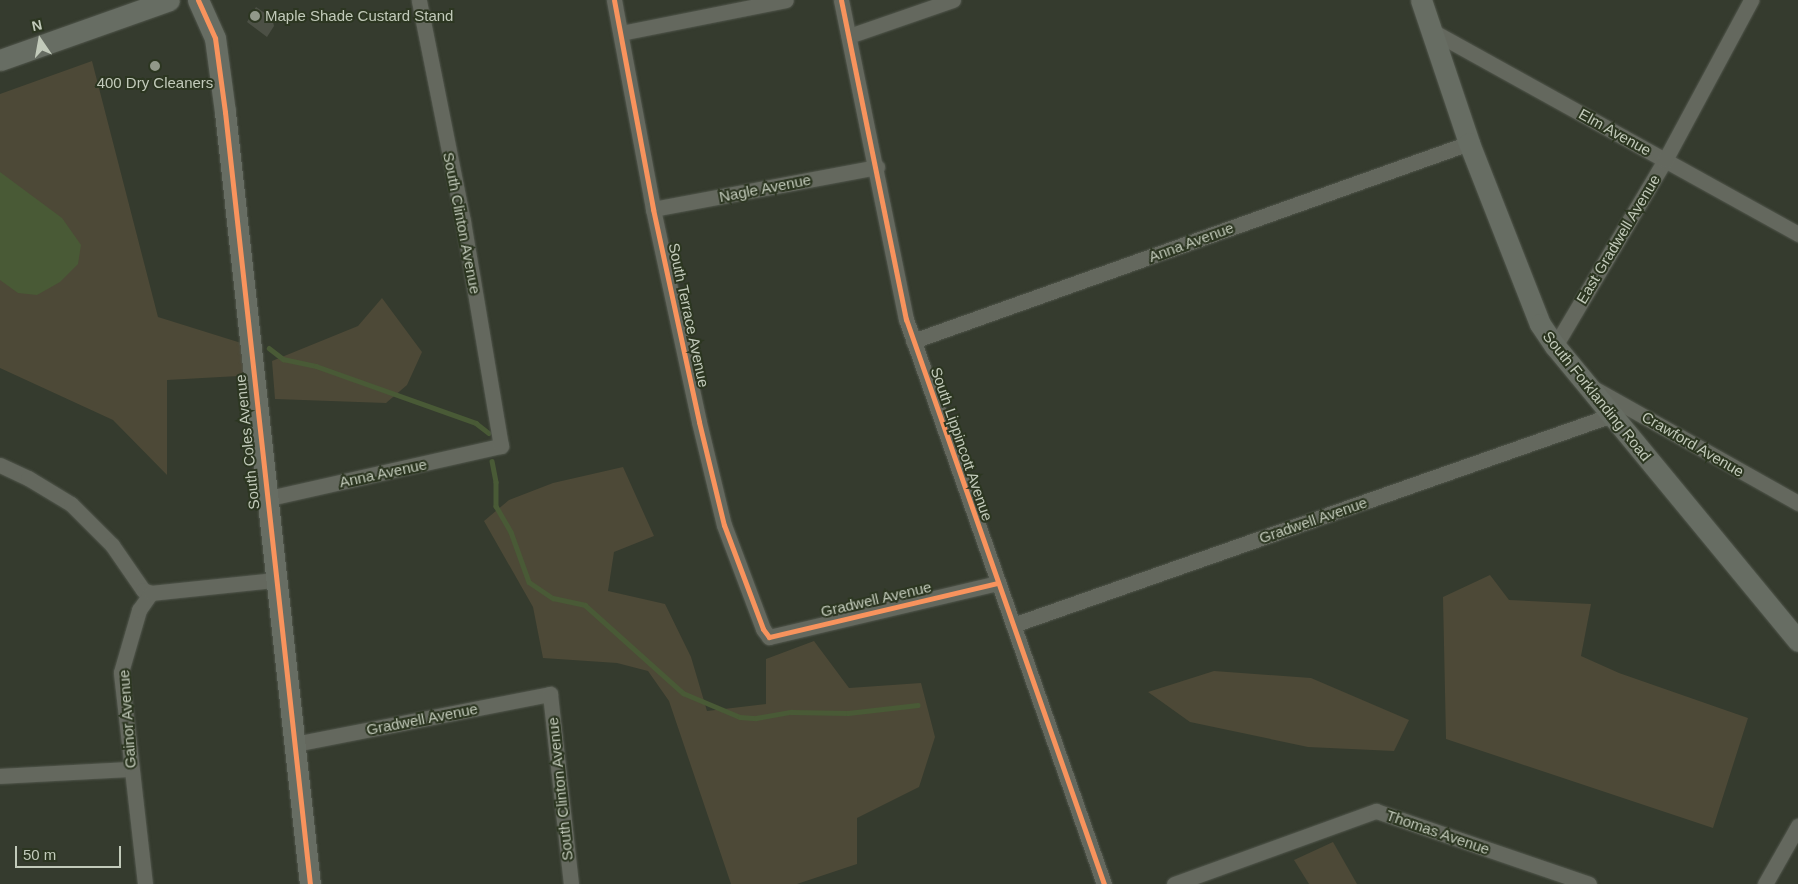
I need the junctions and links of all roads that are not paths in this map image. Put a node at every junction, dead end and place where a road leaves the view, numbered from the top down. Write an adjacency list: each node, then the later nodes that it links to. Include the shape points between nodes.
1 (169, 0): 13 (street)
2 (198, 0): 25 (street, South Coles Avenue, via 215,38 225,112)
3 (419, 0): 23 (street, South Clinton Avenue, via 464,221)
4 (614, 0): 11 (street, South Terrace Avenue)
5 (786, 0): 11 (street)
6 (841, 0): 12 (street, South Lippincott Avenue)
7 (953, 0): 12 (street)
8 (1421, 0): 10 (street, South Forklanding Road)
9 (1752, 0): 15 (street, East Gradwell Avenue)
10 (1432, 31): 14 (street, South Forklanding Road); 15 (street, Elm Avenue)
11 (621, 33): 17 (street, South Terrace Avenue)
12 (849, 36): 16 (street, South Lippincott Avenue)
13 (0, 60)
14 (1469, 143): 19 (street, Anna Avenue); 20 (street, South Forklanding Road, via 1530,302)
15 (1665, 160): 18 (street, Elm Avenue); 20 (street, East Gradwell Avenue)
16 (877, 167): 17 (street, Nagle Avenue); 19 (street, South Lippincott Avenue, via 894,266)
17 (654, 209): 31 (street, South Terrace Avenue, via 724,525)
18 (1798, 234)
19 (913, 341): 28 (street, South Lippincott Avenue)
20 (1555, 346): 21 (street, South Forklanding Road)
21 (1587, 385): 22 (street, South Forklanding Road); 26 (street, Crawford Avenue)
22 (1612, 415): 30 (street, Gradwell Avenue); 32 (street, South Forklanding Road)
23 (500, 446): 25 (street, Anna Avenue)
24 (0, 465): 29 (street, via 71,504 112,545 143,590)
25 (265, 499): 27 (street, South Coles Avenue)
26 (1798, 504)
27 (275, 580): 29 (street); 34 (street, South Coles Avenue)
28 (998, 583): 30 (street, South Lippincott Avenue); 31 (street, Gradwell Avenue, via 769,637)
29 (151, 593): 35 (street, Gainor Avenue, via 139,610 121,672)
30 (1013, 625): 41 (street, South Lippincott Avenue)
31 (763, 629)
32 (1798, 641)
33 (550, 694): 34 (street, Gradwell Avenue); 40 (street, South Clinton Avenue)
34 (295, 744): 39 (street, South Coles Avenue)
35 (131, 769): 36 (street); 38 (street, Gainor Avenue)
36 (0, 776)
37 (1798, 826): 44 (street)
38 (145, 884)
39 (310, 884)
40 (570, 884)
41 (1104, 884)
42 (1174, 884): 43 (street, Thomas Avenue, via 1376,811)
43 (1588, 884)
44 (1764, 884)

